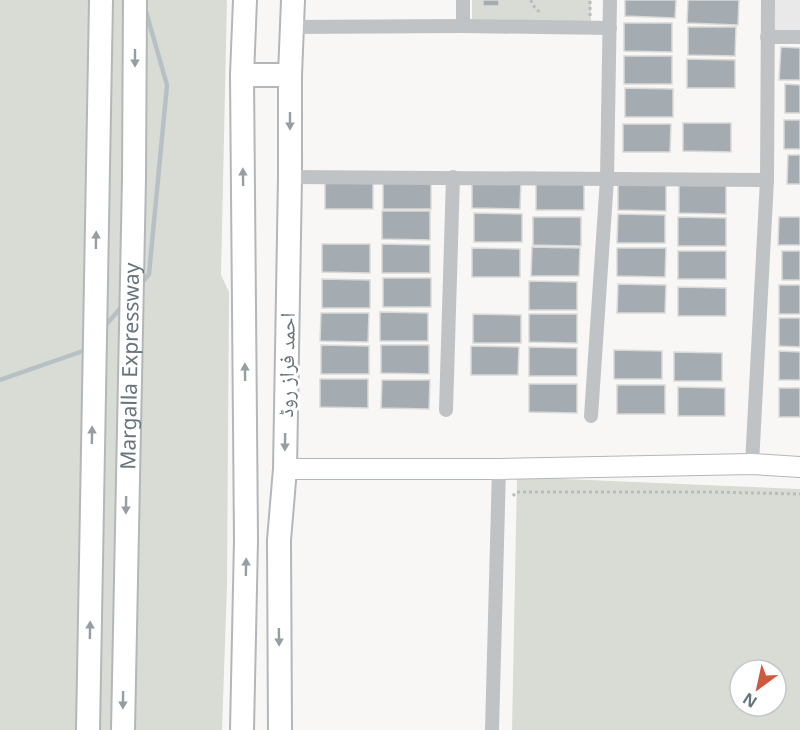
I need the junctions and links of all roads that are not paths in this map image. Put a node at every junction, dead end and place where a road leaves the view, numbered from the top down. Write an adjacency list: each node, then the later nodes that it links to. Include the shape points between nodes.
1 (101, 0): 27 (main road, Margalla Expressway, one-way to 1)
2 (135, 0): 28 (main road, Margalla Expressway, one-way to 28)
3 (245, 0): 13 (main road, احمد فراز روڈ)
4 (293, 0): 9 (main road, احمد فراز روڈ)
5 (463, 0): 8 (street)
6 (610, 0): 10 (street)
7 (768, 0): 11 (street)
8 (463, 26): 9 (street); 10 (street)
9 (292, 27): 14 (main road, احمد فراز روڈ)
10 (610, 28): 17 (street)
11 (768, 37): 12 (street); 18 (street)
12 (800, 37)
13 (242, 75): 14 (main road); 25 (main road, احمد فراز روڈ, one-way to 13)
14 (290, 75): 15 (main road, احمد فراز روڈ, one-way to 15)
15 (290, 177): 16 (street); 24 (main road, احمد فراز روڈ, one-way to 24)
16 (453, 177): 17 (street); 19 (street)
17 (607, 179): 18 (street); 20 (street)
18 (767, 180): 21 (street)
19 (446, 410)
20 (591, 416)
21 (752, 464): 22 (street); 23 (street)
22 (800, 467)
23 (499, 469): 24 (street); 31 (street)
24 (285, 470): 26 (main road, احمد فراز روڈ)
25 (246, 540): 26 (main road); 29 (main road, احمد فراز روڈ, one-way to 25)
26 (279, 540): 30 (main road, احمد فراز روڈ, one-way to 30)
27 (88, 730)
28 (123, 730)
29 (242, 730)
30 (280, 730)
31 (492, 730)

